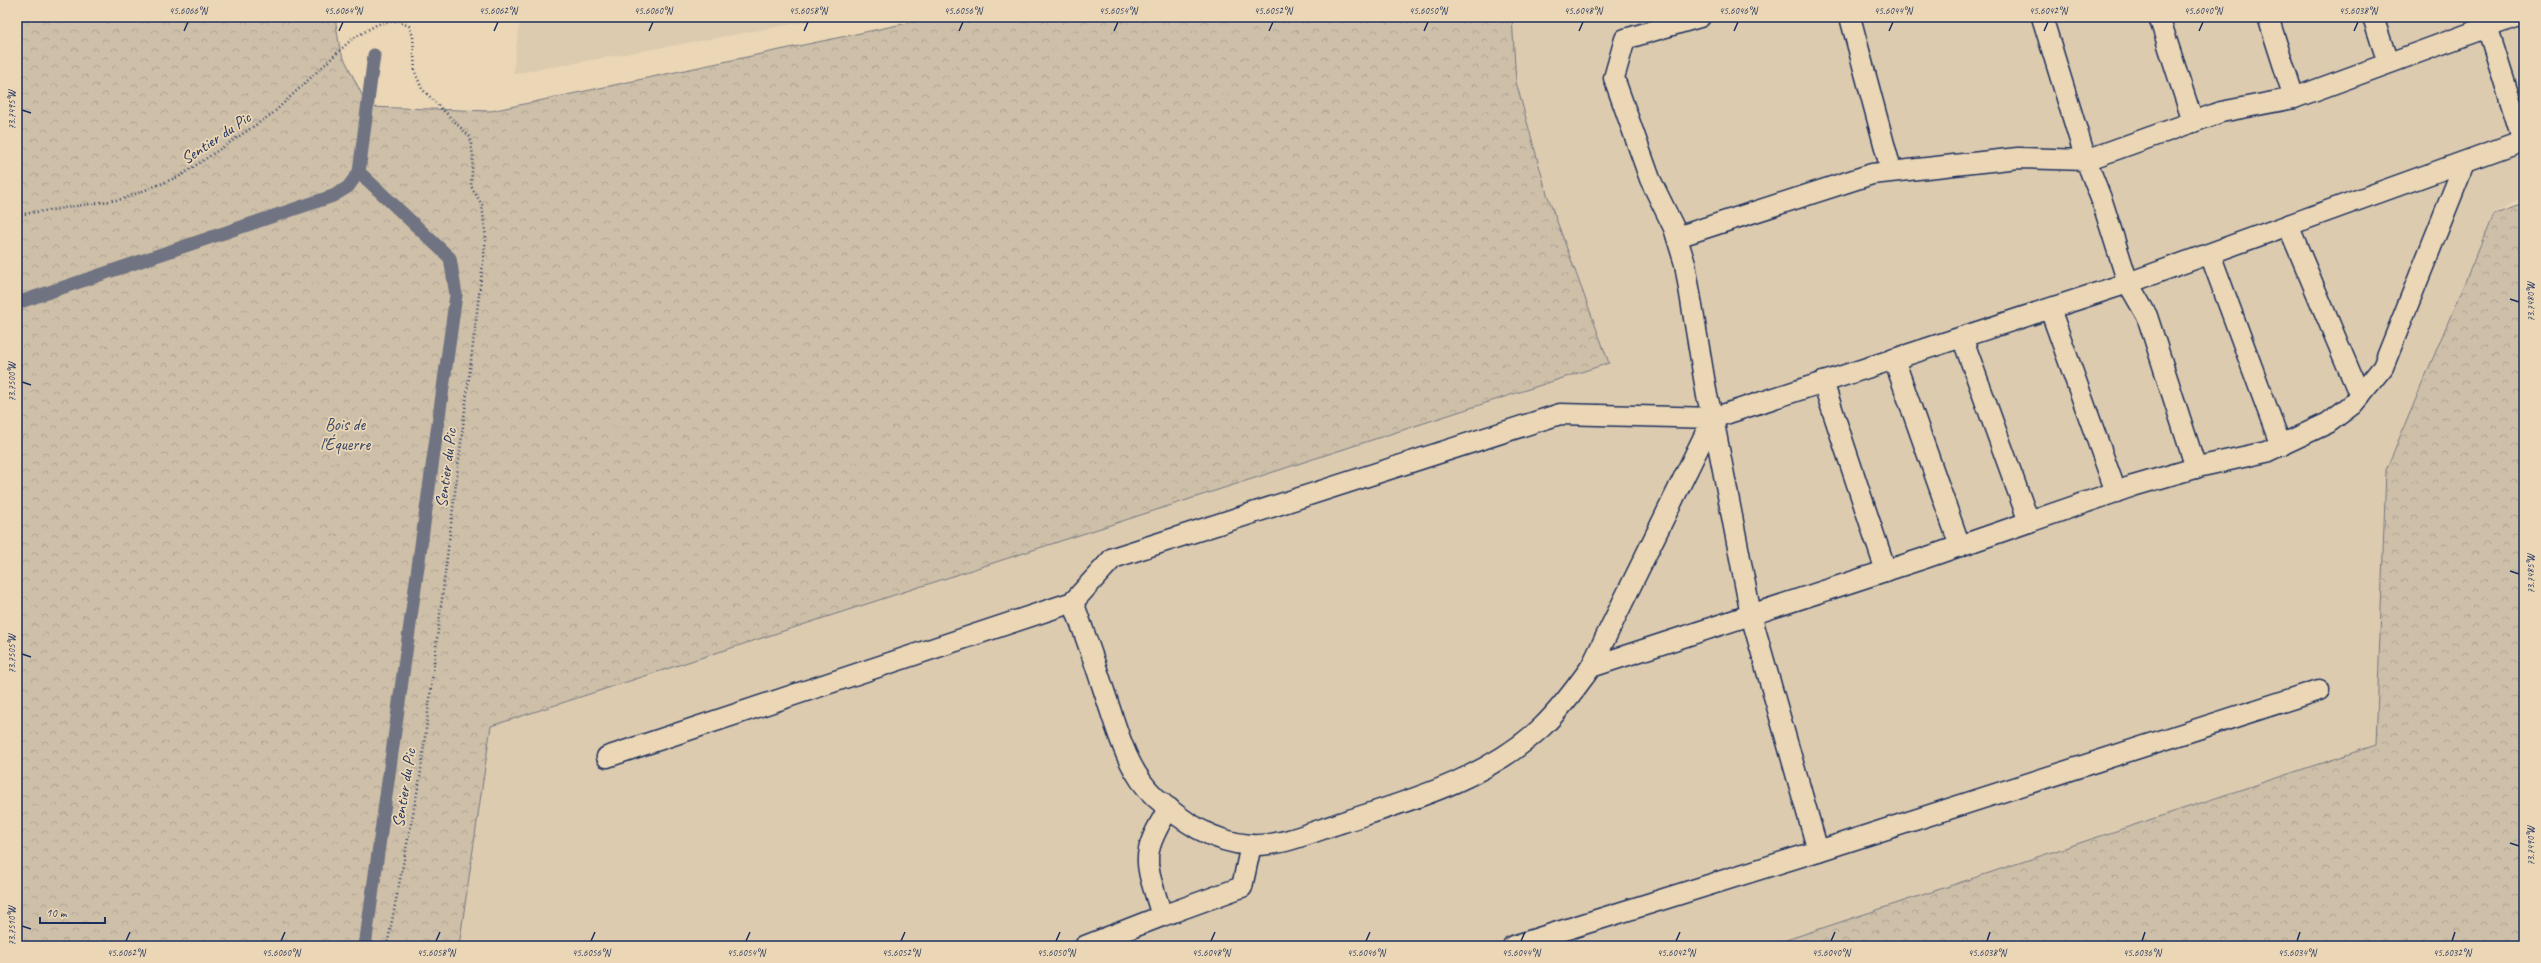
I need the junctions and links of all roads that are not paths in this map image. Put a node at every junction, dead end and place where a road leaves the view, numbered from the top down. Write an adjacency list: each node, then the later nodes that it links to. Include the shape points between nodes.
1 (1700, 17): 9 (lane)
2 (1850, 17): 16 (lane)
3 (2042, 17): 14 (lane)
4 (2159, 17): 12 (lane)
5 (2268, 17): 11 (lane)
6 (2373, 17): 10 (lane)
7 (2515, 17): 8 (lane)
8 (2486, 22): 10 (lane); 13 (lane)
9 (1651, 24): 18 (lane, via 1625,39 1614,78 1650,179)
10 (2388, 63): 11 (lane)
11 (2294, 98): 12 (lane, via 2222,112)
12 (2193, 122): 14 (lane)
13 (2524, 140): 15 (lane)
14 (2086, 160): 16 (lane, via 2018,158); 20 (lane)
15 (2465, 162): 17 (lane); 25 (lane, via 2383,367)
16 (1891, 170): 18 (lane)
17 (2288, 225): 19 (lane); 25 (lane)
18 (1677, 237): 26 (lane, via 1685,264)
19 (2210, 254): 20 (lane); 27 (lane)
20 (2128, 283): 21 (lane); 28 (lane, via 2147,316)
21 (2050, 309): 22 (lane); 29 (lane)
22 (1962, 337): 23 (lane); 30 (lane)
23 (1894, 359): 24 (lane); 31 (lane)
24 (1823, 382): 26 (lane); 32 (lane)
25 (2360, 396): 27 (lane, via 2328,423)
26 (1713, 418): 33 (lane, via 1560,414 1113,558); 34 (lane); 35 (lane)
27 (2281, 446): 28 (lane, via 2266,452)
28 (2196, 468): 29 (lane)
29 (2116, 492): 30 (lane)
30 (2029, 522): 31 (lane)
31 (1960, 546): 32 (lane)
32 (1886, 571): 34 (lane)
33 (1073, 602): 37 (lane); 38 (lane, via 1124,750 1137,774 1154,796)
34 (1751, 615): 35 (lane); 40 (lane)
35 (1591, 667): 39 (lane, via 1565,702 1541,728 1511,752 1479,771 1415,799 1281,842)
36 (2319, 690): 40 (lane)
37 (607, 757)
38 (1169, 808): 39 (lane, via 1202,833 1228,842); 41 (lane, via 1152,837 1147,853 1147,866)
39 (1251, 845): 41 (lane, via 1242,887)
40 (1818, 852): 43 (lane)
41 (1162, 916): 42 (lane)
42 (1085, 946)
43 (1513, 946)

